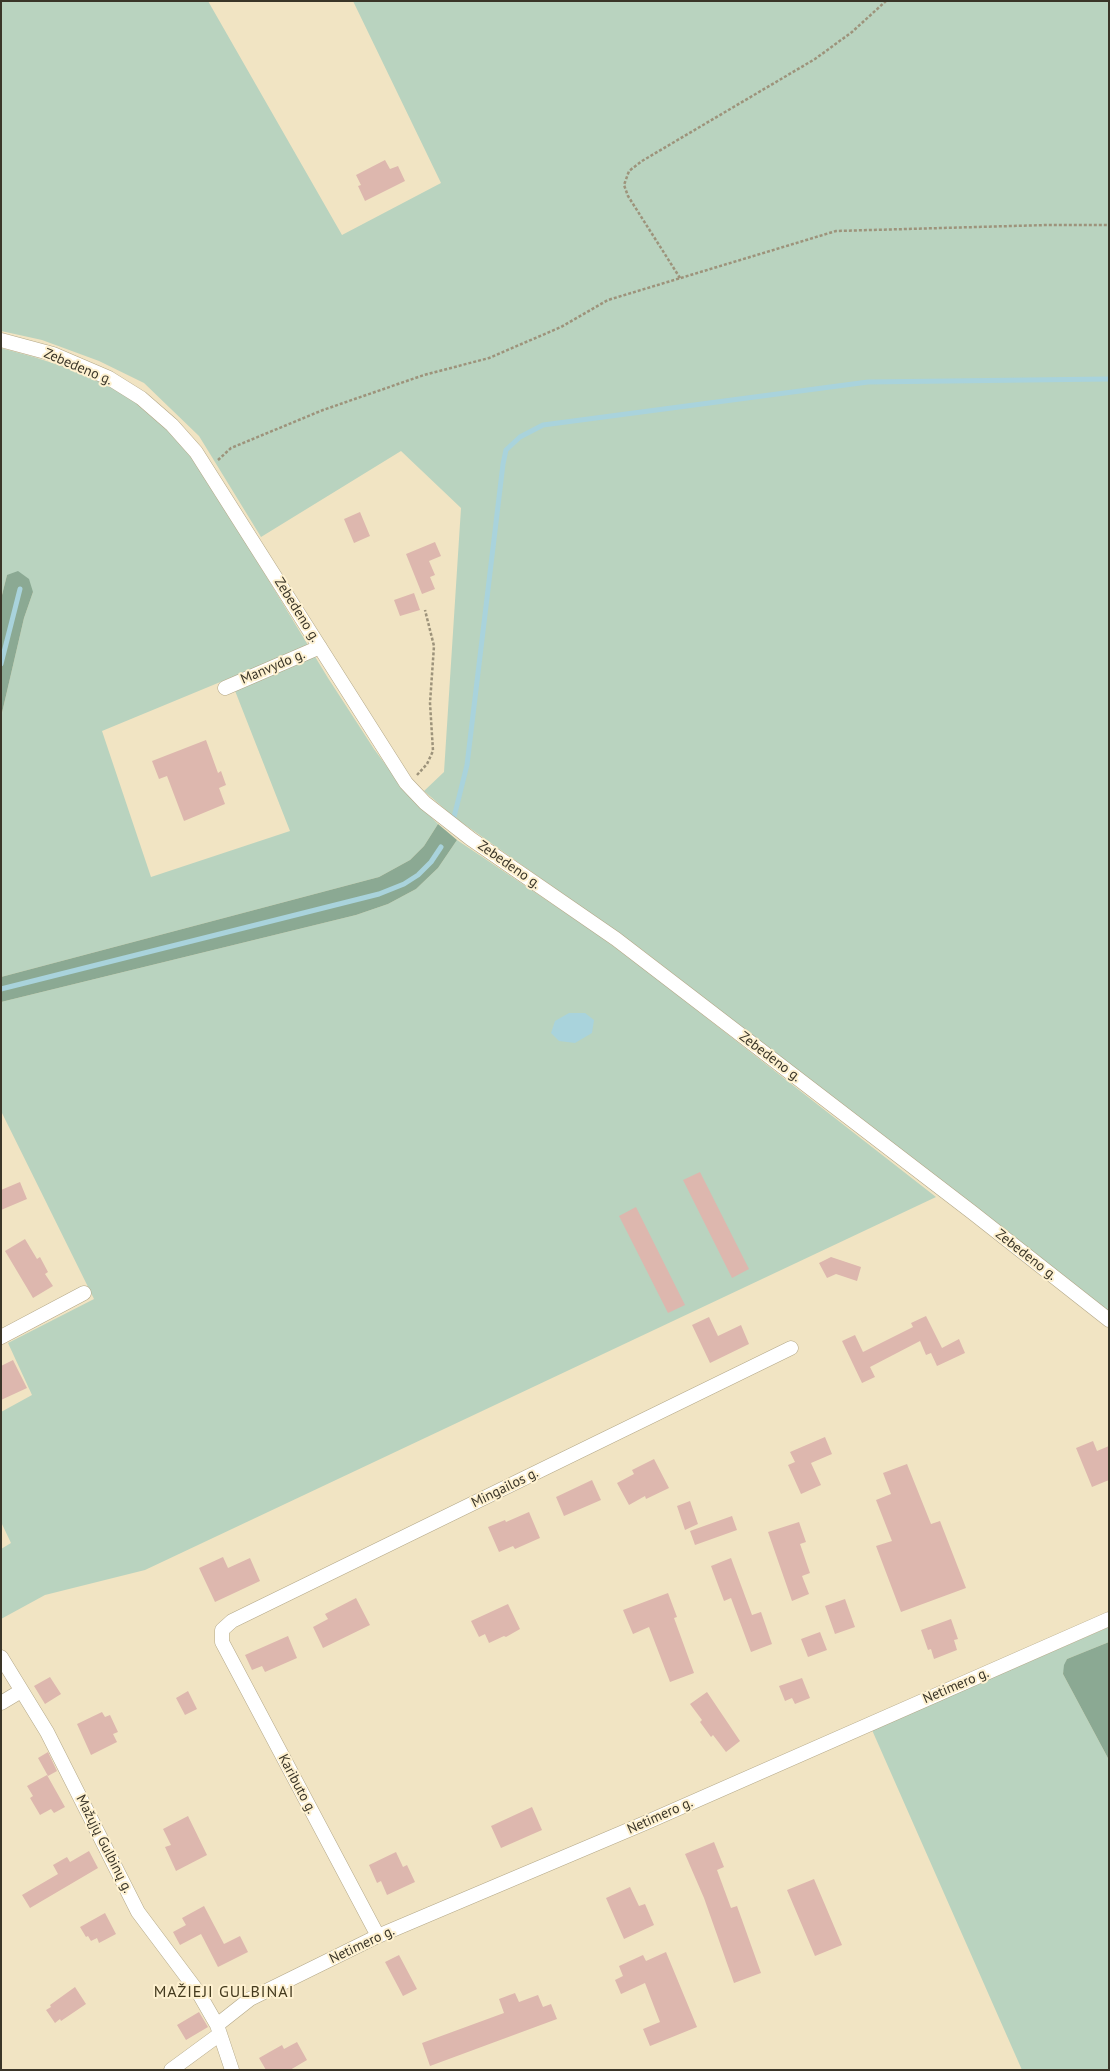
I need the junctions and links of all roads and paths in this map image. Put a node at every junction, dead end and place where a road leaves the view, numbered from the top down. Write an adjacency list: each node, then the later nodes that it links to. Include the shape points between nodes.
1 (886, 1): 3 (path, via 852,32 815,60 629,171 624,185 628,196)
2 (1109, 225): 3 (path, via 836,230)
3 (680, 278): 5 (path, via 608,300 561,327 489,358 424,375 323,410 231,448)
4 (1, 340): 5 (street, Zebedeno g., via 53,354 109,378 140,398 172,426)
5 (208, 468): 7 (street, Zebedeno g.)
6 (425, 610): 9 (path, via 434,646 430,703 433,751 428,764)
7 (320, 647): 8 (street, Manvydo g.); 9 (street, Zebedeno g.)
8 (225, 688)
9 (406, 783): 11 (street, Zebedeno g., via 425,803 471,839 616,939)
10 (84, 1292): 12 (street)
11 (1109, 1320)
12 (1, 1337)
13 (791, 1348): 15 (street, Mingailos g., via 232,1621)
14 (1109, 1619): 19 (street, Netimero g., via 645,1823)
15 (222, 1630): 19 (street, Kaributo g., via 222,1642)
16 (1, 1657): 17 (street, Mažųjų Gulbinų g.)
17 (21, 1691): 18 (street); 20 (street, Mažųjų Gulbinų g., via 47,1732 138,1912 198,1992)
18 (1, 1703)
19 (378, 1936): 20 (street, Netimero g., via 250,1999)
20 (218, 2029): 21 (street, Netimero g.); 22 (street, Mažųjų Gulbinų g.)
21 (171, 2070)
22 (232, 2070)

